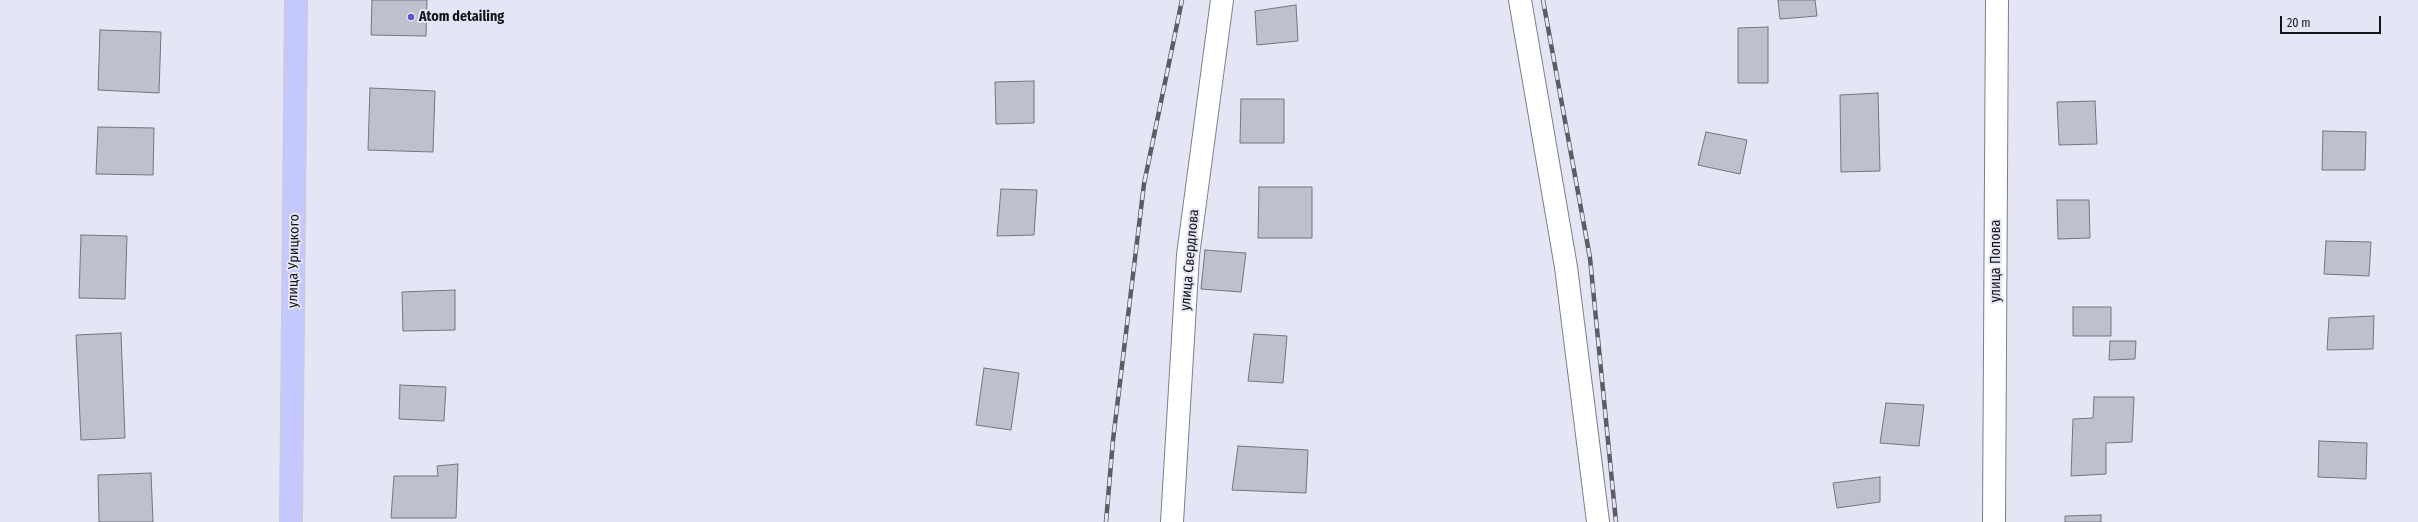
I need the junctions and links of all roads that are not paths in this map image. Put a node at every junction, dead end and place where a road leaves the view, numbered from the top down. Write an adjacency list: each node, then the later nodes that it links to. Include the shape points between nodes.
1 (296, 0): 5 (main road, улица Урицкого)
2 (1222, 0): 6 (street, улица Свердлова, via 1188,255)
3 (1520, 0): 7 (street, via 1566,267)
4 (1997, 0): 8 (street, улица Попова)
5 (292, 522)
6 (1172, 522)
7 (1598, 522)
8 (1994, 522)

